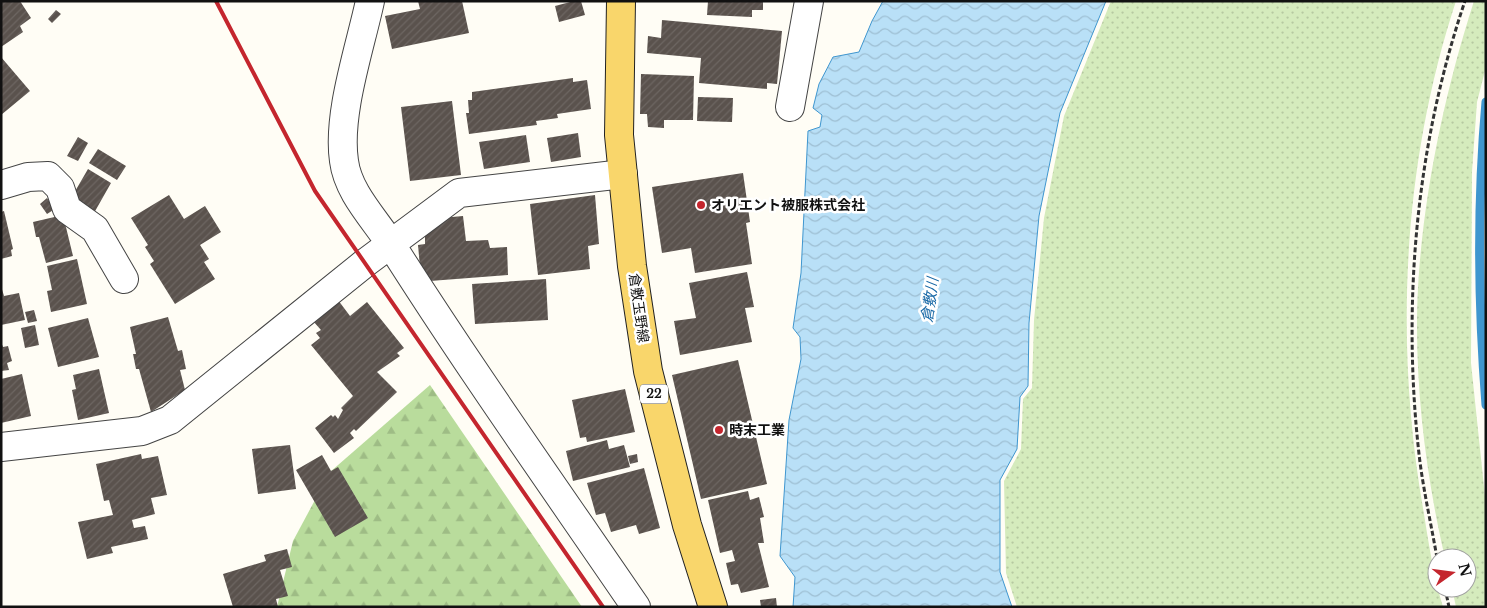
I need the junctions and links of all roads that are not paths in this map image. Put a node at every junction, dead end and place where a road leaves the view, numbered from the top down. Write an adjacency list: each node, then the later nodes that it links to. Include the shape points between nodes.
1 (370, 1): 7 (street, via 344,116 344,161 351,186)
2 (621, 1): 5 (main road, 倉敷玉野線 / 22, via 619,135)
3 (809, 1): 4 (street)
4 (790, 108)
5 (623, 174): 7 (street, via 459,193); 11 (main road, 倉敷玉野線 / 22, via 632,266 648,371 687,525)
6 (1, 185): 8 (street, via 28,177 48,176 60,188 67,209 95,229)
7 (391, 244): 9 (street, via 170,420 142,431); 10 (street, via 432,312)
8 (124, 279)
9 (1, 447)
10 (636, 607)
11 (713, 607)

